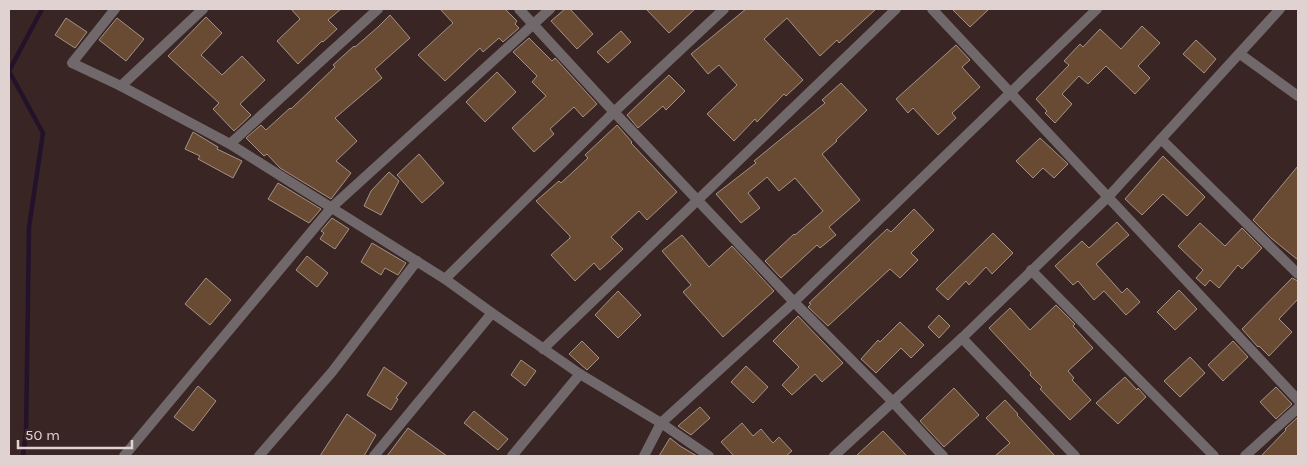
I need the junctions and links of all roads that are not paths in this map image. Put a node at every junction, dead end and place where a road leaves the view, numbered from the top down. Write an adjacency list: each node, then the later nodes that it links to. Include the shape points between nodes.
1 (115, 9): 13 (street, via 72,63)
2 (203, 9): 13 (street)
3 (378, 9): 18 (street)
4 (519, 9): 11 (street)
5 (550, 9): 11 (street)
6 (724, 9): 16 (street)
7 (896, 9): 20 (street)
8 (932, 9): 14 (street)
9 (1096, 9): 14 (street)
10 (1280, 9): 12 (street)
11 (533, 25): 16 (street); 21 (street)
12 (1240, 54): 15 (street); 17 (street)
13 (121, 86): 18 (street)
14 (1011, 92): 19 (street); 26 (street)
15 (1298, 96)
16 (614, 112): 20 (street); 25 (street)
17 (1161, 139): 19 (street); 24 (street)
18 (230, 144): 21 (street)
19 (1109, 196): 23 (street); 31 (street)
20 (697, 199): 26 (street); 29 (street)
21 (332, 207): 22 (street); 35 (street)
22 (418, 261): 25 (street); 36 (street, via 332,372)
23 (1031, 270): 28 (street); 44 (street)
24 (1298, 274)
25 (444, 279): 27 (street)
26 (794, 302): 32 (street); 34 (street)
27 (492, 313): 29 (street); 37 (street)
28 (962, 338): 32 (street); 43 (street)
29 (544, 349): 30 (street)
30 (580, 374): 34 (street); 38 (street)
31 (1298, 400)
32 (892, 401): 41 (street); 42 (street)
33 (1298, 408): 45 (street)
34 (661, 423): 39 (street); 40 (street)
35 (124, 456)
36 (259, 456)
37 (374, 456)
38 (512, 456)
39 (644, 456)
40 (709, 456)
41 (834, 456)
42 (943, 456)
43 (1075, 456)
44 (1214, 456)
45 (1246, 456)

